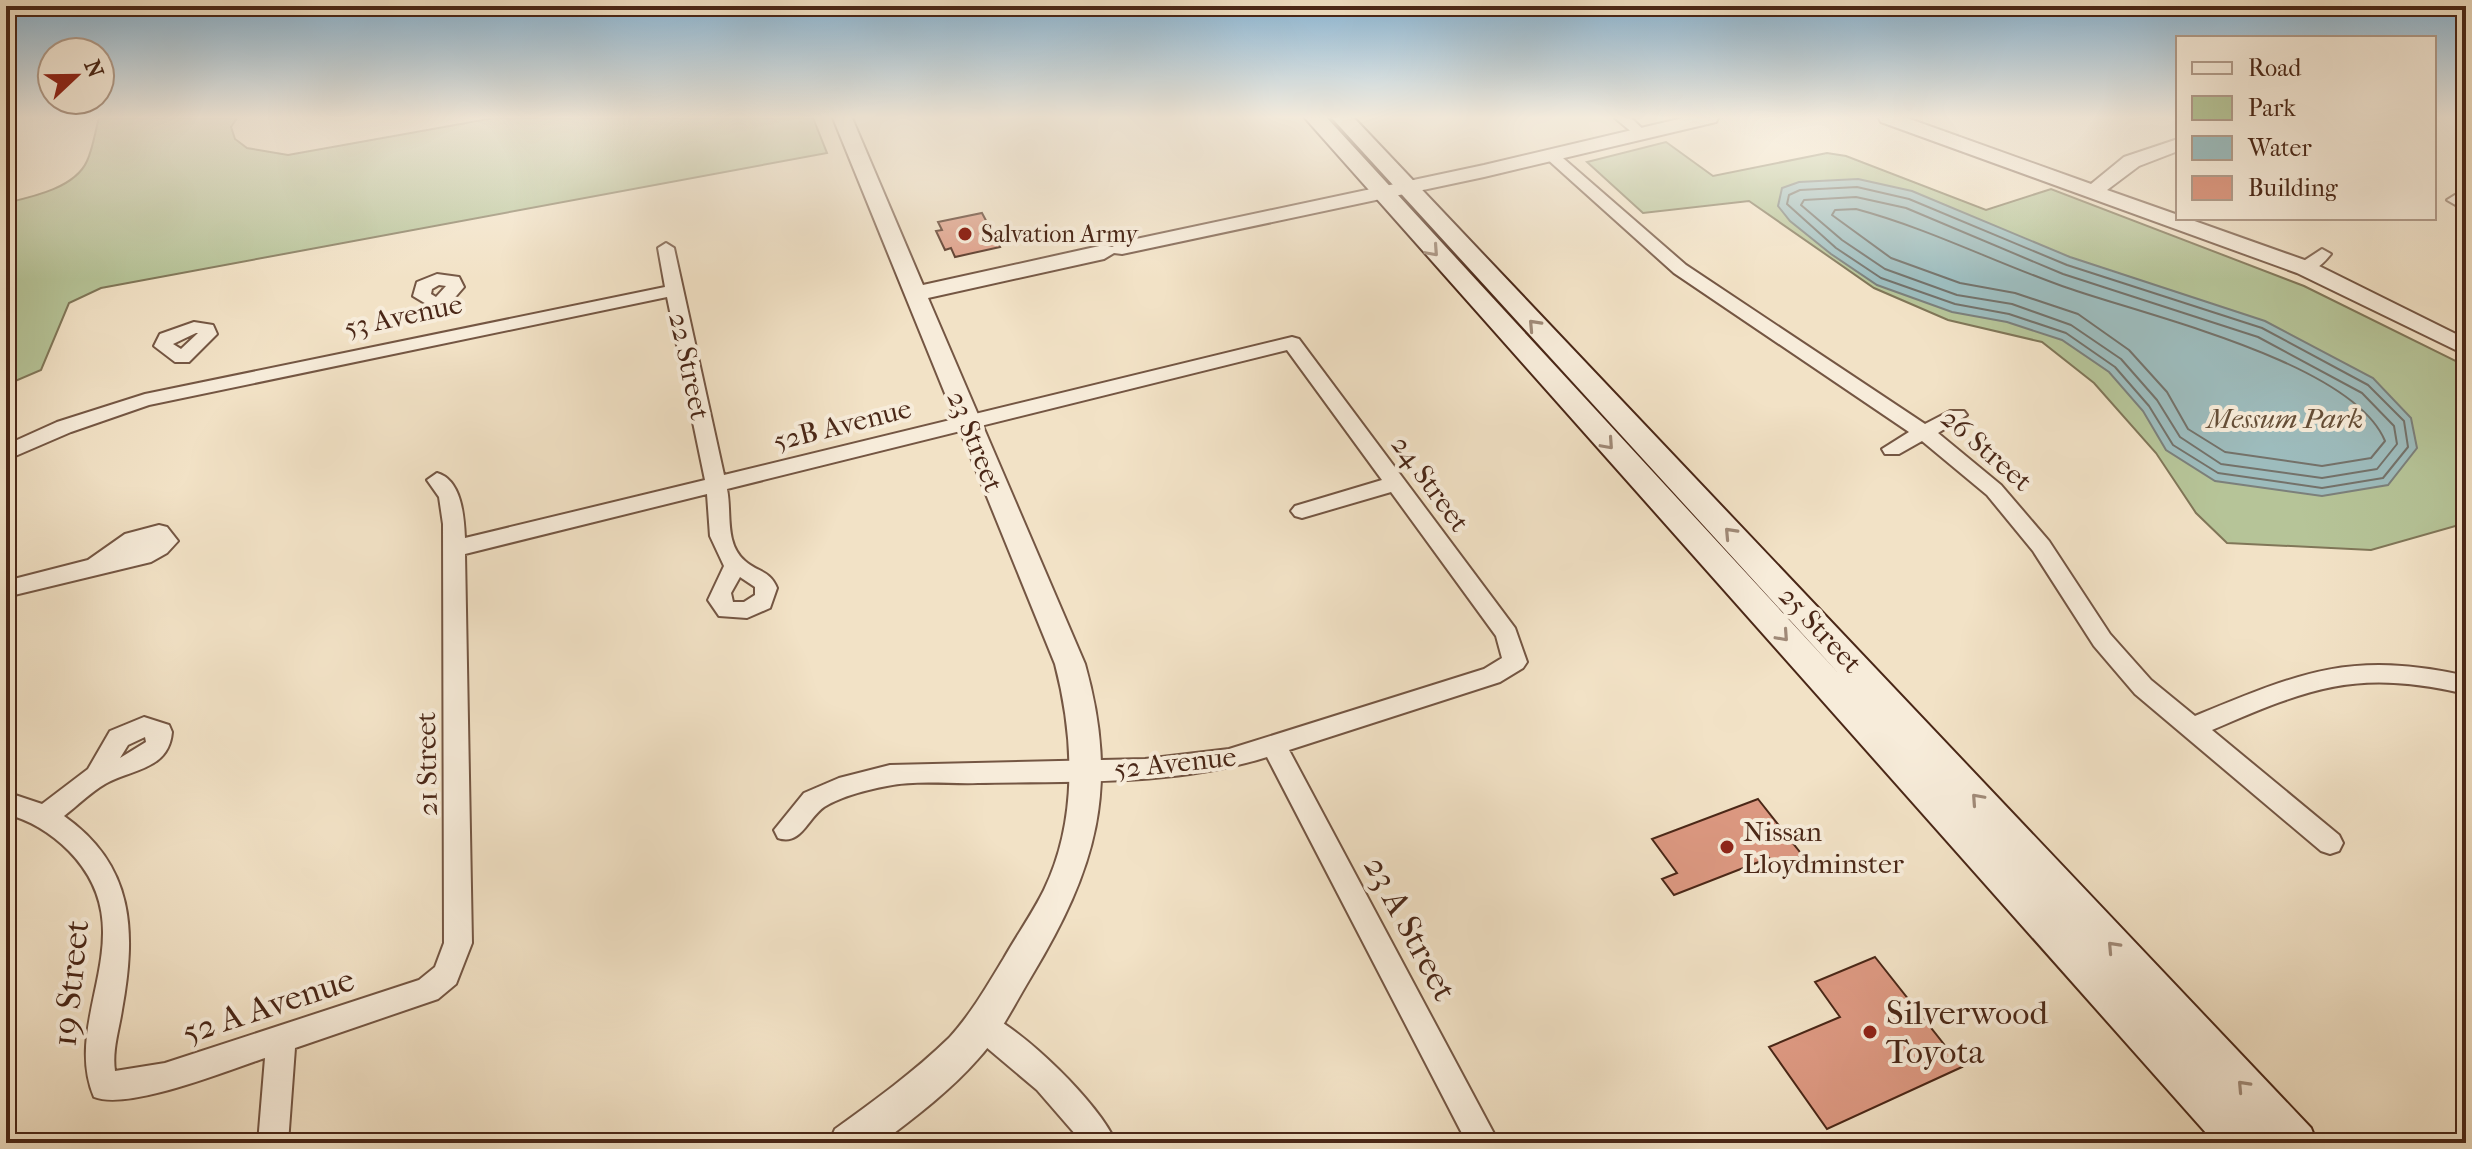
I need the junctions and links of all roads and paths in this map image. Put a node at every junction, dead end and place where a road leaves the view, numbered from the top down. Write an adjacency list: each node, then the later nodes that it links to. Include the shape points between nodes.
1 (864, 172): 14 (street, 23 Street)
2 (1373, 172): 8 (main road, 25 Street)
3 (1380, 172): 8 (main road, 25 Street)
4 (1476, 172): 8 (street)
5 (1570, 172): 23 (street, 26 Street, via 1680,269)
6 (2035, 172): 9 (street)
7 (2114, 172): 9 (street)
8 (1393, 190): 14 (street); 52 (main road, 25 Street, one-way to 52); 53 (main road, 25 Street, one-way to 8, via 1849,659)
9 (2094, 193): 10 (street)
10 (2176, 218)
11 (2181, 220): 18 (street, via 2314,261)
12 (666, 248): 13 (street, 22 Street)
13 (674, 290): 16 (street, 53 Avenue); 28 (street, 22 Street)
14 (915, 294): 22 (street, 23 Street)
15 (438, 306): 16 (street)
16 (437, 339): 20 (street, 53 Avenue)
17 (1292, 343): 22 (street, 52B Avenue); 27 (street, 24 Street)
18 (2466, 348)
19 (182, 358): 20 (street)
20 (176, 393): 25 (street, 53 Avenue, via 64,427)
21 (1957, 415): 23 (street)
22 (968, 422): 28 (street, 52B Avenue); 38 (street, 23 Street, via 1070,664 1085,733)
23 (1925, 433): 24 (street); 36 (street, 26 Street, via 2018,516 2102,640 2143,687)
24 (1892, 449)
25 (6, 453)
26 (437, 480): 30 (street, 21 Street, via 449,496)
27 (1393, 484): 29 (street); 34 (street, 24 Street, via 1507,634)
28 (718, 494): 30 (street, 52B Avenue); 31 (street, 22 Street, via 723,543)
29 (1302, 511)
30 (453, 549): 44 (street, 21 Street, via 458,943)
31 (733, 560)
32 (95, 566): 33 (street)
33 (6, 589)
34 (1515, 662): 37 (street, 52 Avenue, via 1492,676)
35 (2466, 685): 36 (street, via 2409,671 2352,672 2307,680)
36 (2192, 728): 43 (street, 26 Street)
37 (1274, 746): 38 (street, 52 Avenue, via 1186,766); 51 (street, 23 A Street)
38 (1085, 770): 42 (street, via 890,775 813,801); 45 (street, 52 Avenue, via 1080,822 1062,889)
39 (97, 776): 41 (street)
40 (6, 803): 41 (street, 19 Street)
41 (46, 816): 47 (street, 19 Street, via 86,849 113,897 116,963 97,1068)
42 (787, 830)
43 (2330, 843)
44 (446, 975): 46 (street, 52 A Avenue, via 428,990)
45 (983, 1026): 49 (street, 52 Avenue, via 931,1079); 50 (street, via 1049,1080)
46 (281, 1037): 47 (street, 52 A Avenue, via 165,1077); 48 (street)
47 (105, 1087)
48 (273, 1143)
49 (849, 1143)
50 (1101, 1143)
51 (1484, 1143)
52 (2243, 1143)
53 (2296, 1143)

